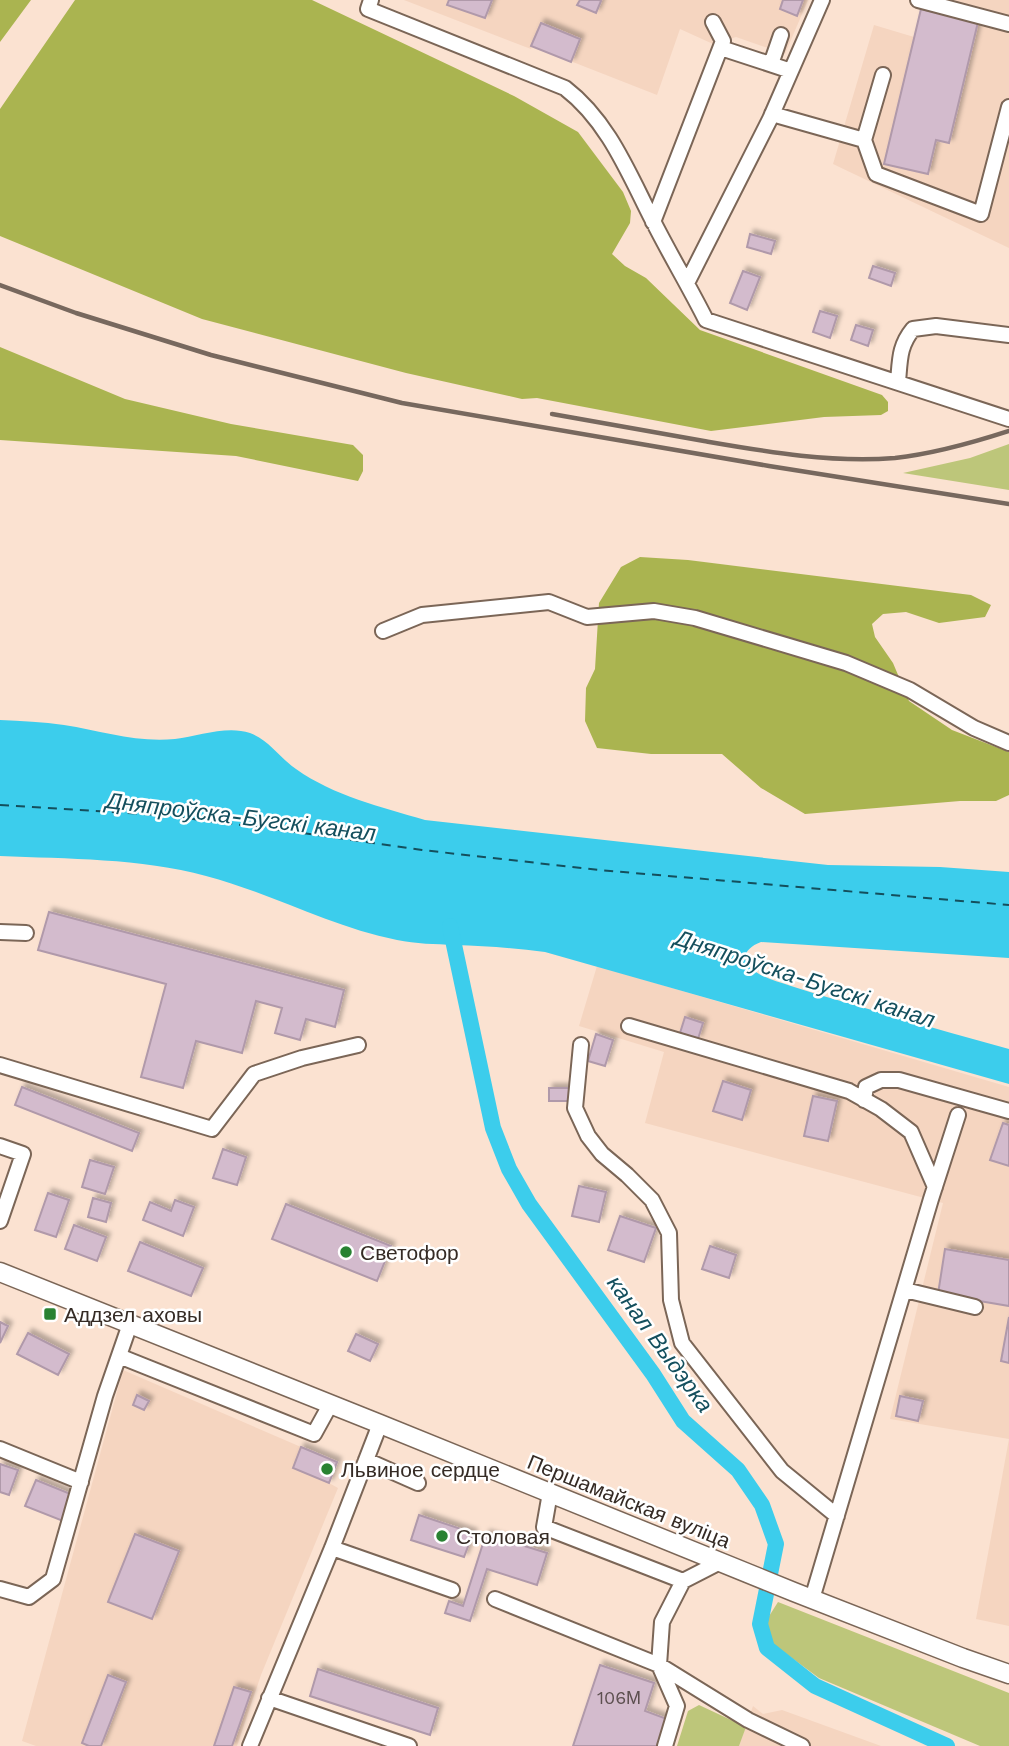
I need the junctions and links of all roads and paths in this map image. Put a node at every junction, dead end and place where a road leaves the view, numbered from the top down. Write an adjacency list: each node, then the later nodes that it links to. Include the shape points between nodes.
1 (371, 0): 14 (street, via 368,9 565,88 580,99 614,144)
2 (821, 0): 9 (street)
3 (918, 0): 5 (street)
4 (713, 22): 7 (street, via 723,41)
5 (1009, 24)
6 (781, 35): 8 (street)
7 (720, 48): 8 (street); 14 (street)
8 (771, 64): 9 (street)
9 (791, 71): 12 (street)
10 (883, 75): 13 (street)
11 (1009, 107): 13 (street, via 981,214 876,174)
12 (772, 114): 13 (street); 15 (street)
13 (864, 140)
14 (653, 222): 15 (street)
15 (687, 283): 17 (street, via 706,320)
16 (1009, 335): 17 (street, via 936,326 913,329 900,354)
17 (898, 382): 18 (street)
18 (1009, 419)
19 (383, 631): 20 (street, via 422,615 549,602 587,617 654,611 695,618 846,663 910,690)
20 (1009, 743)
21 (0, 932): 22 (street)
22 (26, 933)
23 (629, 1026): 27 (street, via 849,1091)
24 (358, 1045): 26 (street, via 254,1074 212,1129)
25 (581, 1045): 45 (street, via 575,1108 588,1136 652,1200 669,1233 671,1300 682,1343 782,1471)
26 (0, 1065)
27 (864, 1100): 28 (street, via 866,1087 881,1080 899,1080); 31 (street, via 911,1132)
28 (1009, 1111)
29 (958, 1115): 31 (street)
30 (0, 1146): 32 (street, via 23,1154)
31 (935, 1187): 34 (street)
32 (0, 1221)
33 (0, 1272): 36 (main road, Першамайская вуліца)
34 (905, 1290): 35 (street); 45 (street)
35 (975, 1307)
36 (130, 1324): 37 (street); 38 (main road, Першамайская вуліца)
37 (119, 1356): 38 (street, via 314,1434); 42 (street)
38 (330, 1405): 39 (main road, Першамайская вуліца)
39 (380, 1424): 41 (street); 44 (main road, Першамайская вуліца)
40 (0, 1449): 42 (street)
41 (366, 1460): 43 (street); 46 (street)
42 (81, 1482): 49 (street, via 53,1579 29,1597)
43 (418, 1483)
44 (550, 1493): 47 (main road, Першамайская вуліца); 48 (street, via 544,1527)
45 (837, 1516): 51 (street)
46 (332, 1548): 50 (street); 55 (street)
47 (720, 1562): 48 (street); 51 (main road, Першамайская вуліца)
48 (683, 1581): 53 (street, via 662,1622)
49 (0, 1589)
50 (452, 1590)
51 (812, 1599): 54 (main road, Першамайская вуліца)
52 (495, 1600): 53 (street)
53 (659, 1665): 58 (street, via 677,1706); 59 (street, via 748,1720)
54 (1009, 1674)
55 (269, 1698): 56 (street); 57 (street)
56 (250, 1746)
57 (409, 1746)
58 (665, 1746)
59 (802, 1746)

